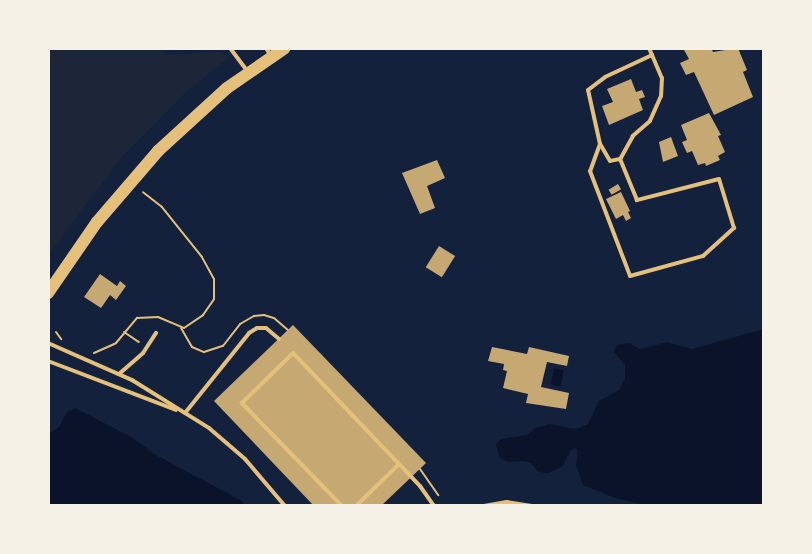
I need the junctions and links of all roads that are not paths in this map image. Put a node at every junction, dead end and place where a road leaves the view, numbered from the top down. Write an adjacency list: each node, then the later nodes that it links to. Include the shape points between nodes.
1 (230, 48): 6 (lane)
2 (285, 48): 4 (main road)
3 (649, 48): 5 (lane)
4 (268, 52): 6 (main road)
5 (652, 55): 7 (lane, via 604,77 588,90); 8 (lane, via 662,78 661,96 650,120 633,136)
6 (248, 72): 9 (main road, via 150,159 100,218)
7 (600, 144): 8 (lane, via 610,161); 8 (lane, via 590,171 630,276 703,255 734,228 719,179 637,200)
8 (620, 159)
9 (48, 293)
10 (156, 333): 14 (lane)
11 (279, 339): 15 (lane, via 266,328 249,333)
12 (48, 343): 14 (lane)
13 (48, 361): 15 (lane)
14 (119, 374): 15 (lane)
15 (185, 413): 17 (lane, via 230,444)
16 (399, 464): 18 (lane, via 293,353 242,403); 19 (lane); 20 (lane)
17 (285, 506)
18 (342, 506)
19 (356, 506)
20 (434, 506)
21 (484, 506): 22 (lane, via 507,502)
22 (532, 506)

